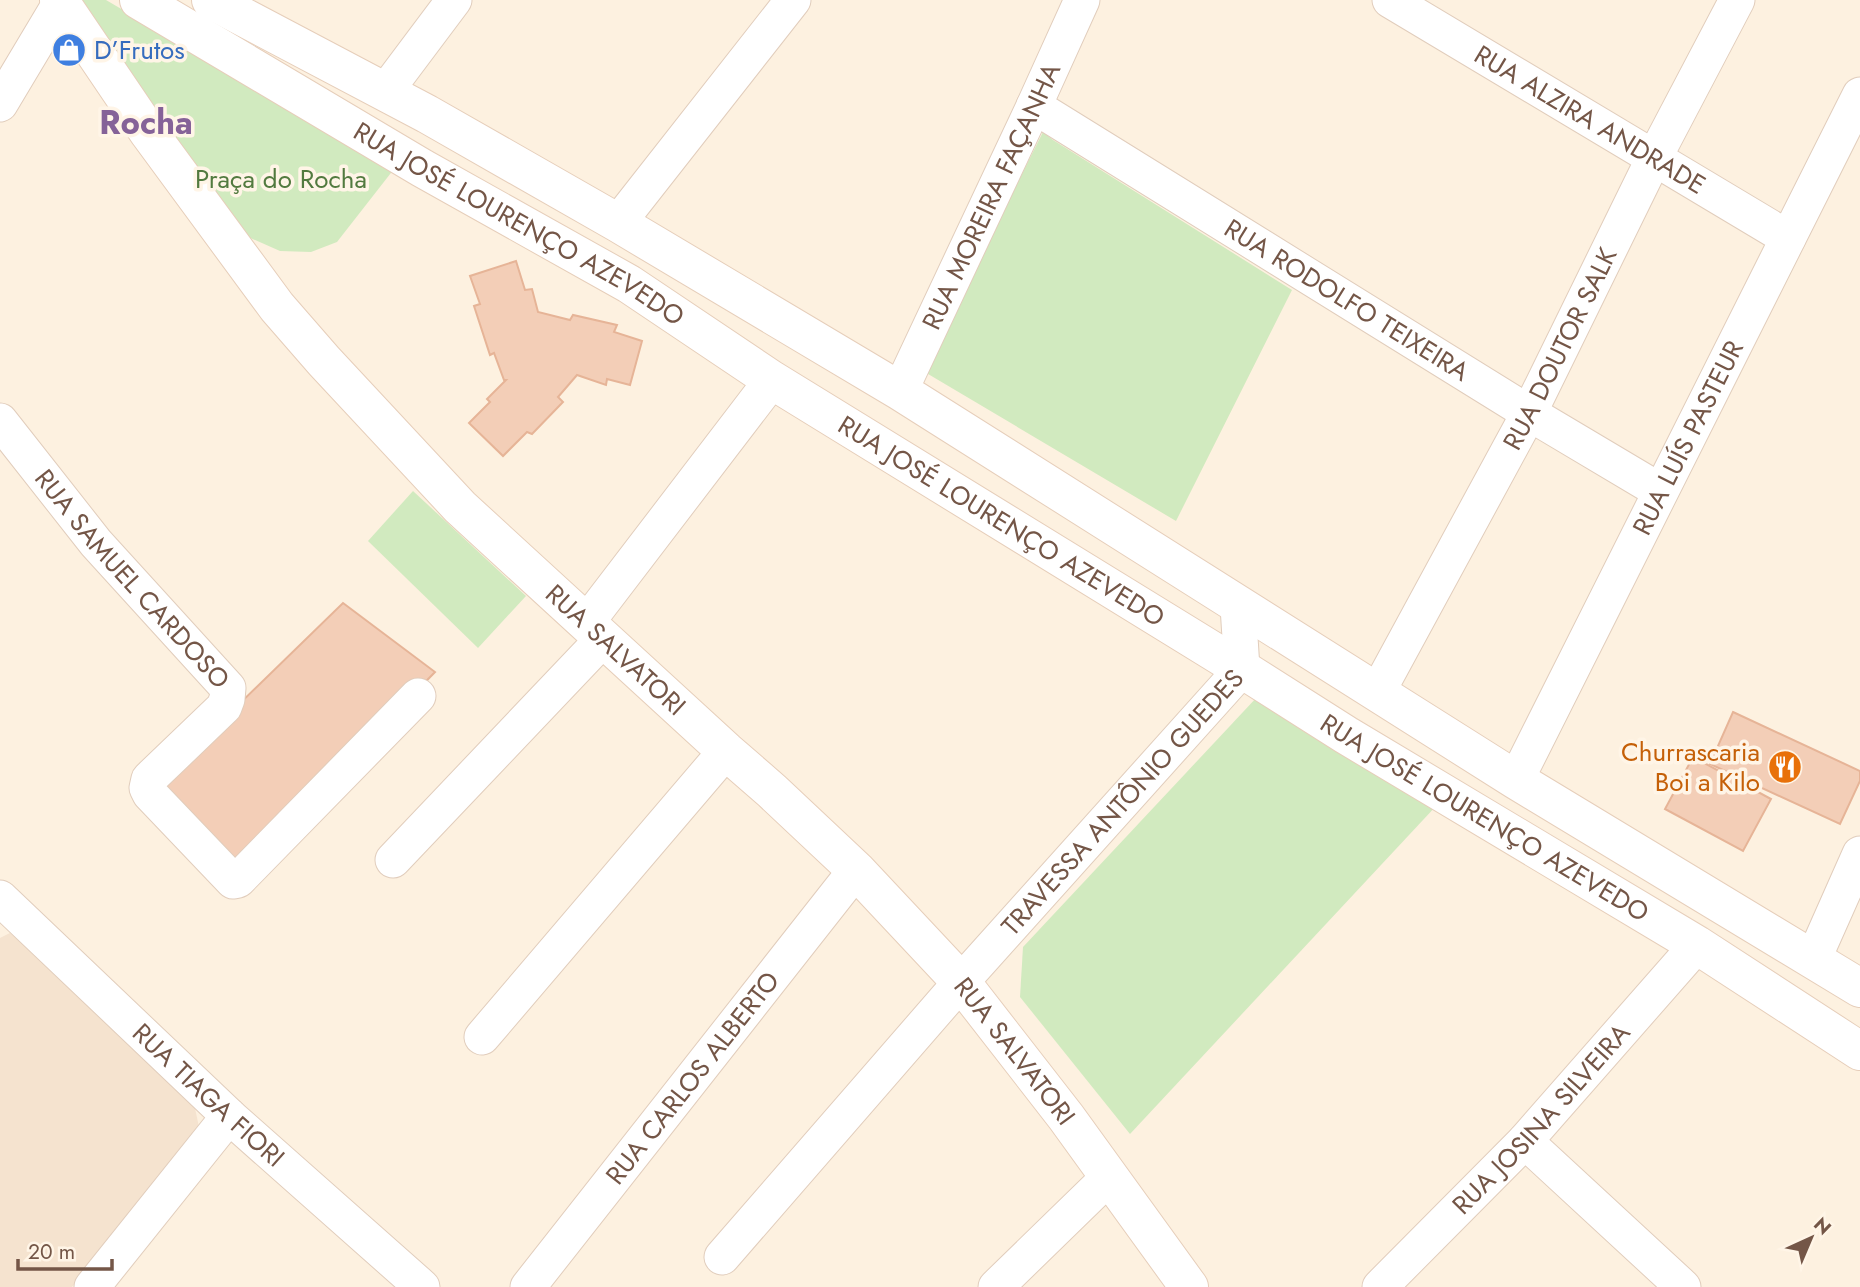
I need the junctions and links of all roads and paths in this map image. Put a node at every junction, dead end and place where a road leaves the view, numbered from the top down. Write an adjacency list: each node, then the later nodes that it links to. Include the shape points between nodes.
1 (139, 0): 17 (main road, RUA JOSÉ LOURENÇO AZEVEDO, via 629,284)
2 (211, 0): 10 (main road, RUA JOSÉ LOURENÇO AZEVEDO)
3 (259, 0): 10 (main road)
4 (454, 0): 10 (street)
5 (793, 0): 15 (street)
6 (1082, 0): 13 (street, RUA MOREIRA FAÇANHA)
7 (1390, 0): 14 (street, RUA ALZIRA ANDRADE)
8 (1737, 0): 14 (street, RUA DOUTOR SALK)
9 (60, 1): 12 (street); 23 (main road, RUA SALVATORI, via 149,133 277,307 460,507)
10 (369, 84): 15 (main road, RUA JOSÉ LOURENÇO AZEVEDO)
11 (1860, 95): 16 (street, RUA LUÍS PASTEUR)
12 (0, 104)
13 (1034, 106): 18 (street, RUA MOREIRA FAÇANHA); 19 (street, RUA RODOLFO TEIXEIRA)
14 (1654, 158): 16 (street, RUA ALZIRA ANDRADE); 19 (street, RUA DOUTOR SALK)
15 (618, 223): 18 (main road, RUA JOSÉ LOURENÇO AZEVEDO)
16 (1788, 238): 21 (street, RUA LUÍS PASTEUR)
17 (772, 380): 23 (street); 24 (main road, RUA JOSÉ LOURENÇO AZEVEDO)
18 (900, 391): 22 (main road, RUA JOSÉ LOURENÇO AZEVEDO)
19 (1529, 413): 21 (street, RUA RODOLFO TEIXEIRA); 25 (street, RUA DOUTOR SALK)
20 (0, 421): 26 (street, RUA SAMUEL CARDOSO, via 96,543 228,688 224,708 149,779 147,788 233,881)
21 (1660, 491): 28 (street, RUA LUÍS PASTEUR)
22 (1238, 606): 24 (street, TRAVESSA ANTÔNIO GUEDES); 25 (main road, RUA JOSÉ LOURENÇO AZEVEDO)
23 (595, 630): 27 (main road, RUA SALVATORI); 30 (street)
24 (1242, 668): 33 (main road, RUA JOSÉ LOURENÇO AZEVEDO); 35 (street, TRAVESSA ANTÔNIO GUEDES)
25 (1377, 693): 28 (main road, RUA JOSÉ LOURENÇO AZEVEDO)
26 (418, 696)
27 (726, 751): 31 (main road, RUA SALVATORI); 37 (street)
28 (1516, 780): 34 (main road, RUA JOSÉ LOURENÇO AZEVEDO)
29 (1860, 854): 34 (street)
30 (393, 860)
31 (856, 870): 35 (main road, RUA SALVATORI); 45 (street, RUA CARLOS ALBERTO)
32 (0, 898): 39 (street, RUA TIAGA FIORI)
33 (1697, 946): 38 (main road, RUA JOSÉ LOURENÇO AZEVEDO); 40 (street, RUA JOSINA SILVEIRA)
34 (1813, 960): 36 (main road, RUA JOSÉ LOURENÇO AZEVEDO)
35 (961, 982): 41 (main road, RUA SALVATORI); 42 (street, TRAVESSA ANTÔNIO GUEDES)
36 (1860, 988)
37 (481, 1037)
38 (1860, 1051)
39 (229, 1116): 43 (street); 44 (street, RUA TIAGA FIORI)
40 (1525, 1141): 48 (street, RUA JOSINA SILVEIRA); 49 (street)
41 (1109, 1177): 46 (street); 47 (main road, RUA SALVATORI)
42 (722, 1257)
43 (92, 1287)
44 (422, 1287)
45 (528, 1287)
46 (996, 1287)
47 (1189, 1287)
48 (1380, 1287)
49 (1683, 1287)

